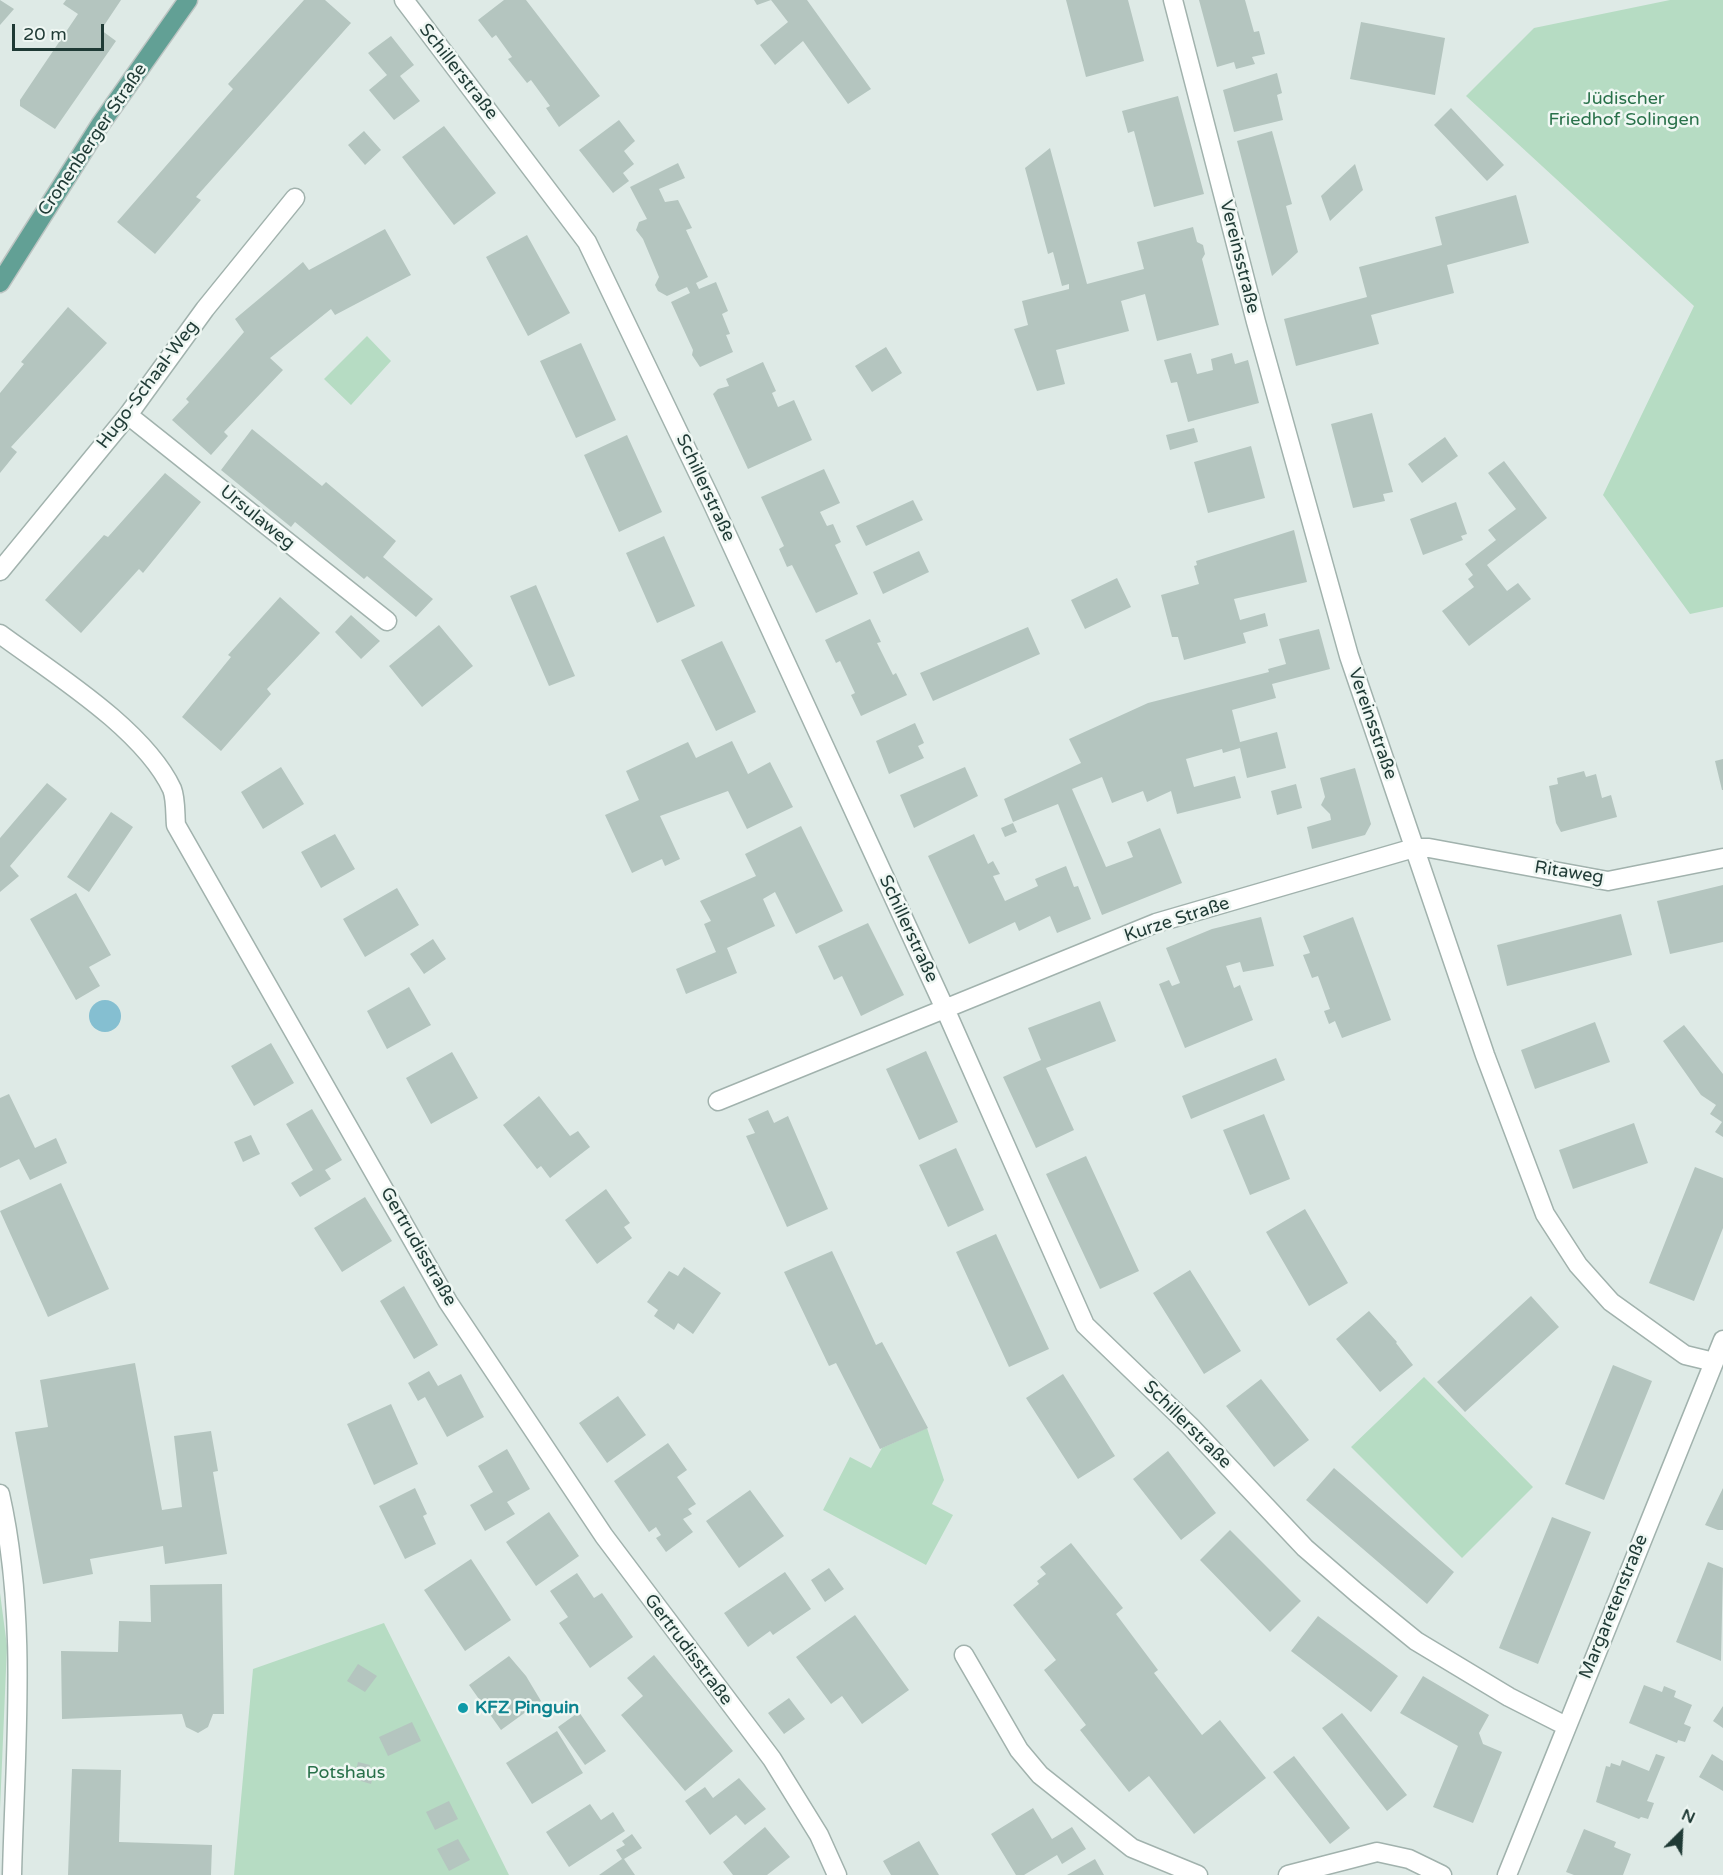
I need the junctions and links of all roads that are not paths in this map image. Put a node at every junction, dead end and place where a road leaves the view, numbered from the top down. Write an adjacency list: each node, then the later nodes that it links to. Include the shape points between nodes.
1 (188, 0): 5 (main road, Cronenberger Straße, via 100,125)
2 (404, 0): 12 (street, Schillerstraße, via 587,242 711,500)
3 (1173, 0): 10 (street, Vereinsstraße, via 1256,322 1349,656)
4 (295, 198): 6 (street, Hugo-Schaal-Weg, via 205,309)
5 (0, 283)
6 (128, 415): 7 (street, Hugo-Schaal-Weg); 8 (street, Ursulaweg)
7 (0, 571)
8 (387, 621)
9 (0, 634): 20 (street, Gertrudisstraße, via 76,687 147,753 173,791 176,825 448,1302 604,1536 772,1759 819,1835)
10 (1414, 848): 11 (street, Ritaweg, via 1608,881); 12 (street, Kurze Straße, via 1156,923); 15 (street, Vereinsstraße, via 1545,1214 1578,1265 1611,1302 1685,1355)
11 (1723, 858)
12 (946, 1011): 13 (street); 18 (street, Schillerstraße, via 1085,1325 1190,1426 1305,1548 1357,1593 1416,1641)
13 (718, 1101)
14 (1723, 1340): 15 (street, Margaretenstraße)
15 (1714, 1362): 18 (street, Margaretenstraße)
16 (0, 1494): 19 (street, via 12,1545 17,1653)
17 (964, 1655): 21 (street, via 1019,1750 1040,1775 1132,1848)
18 (1566, 1726): 24 (street, Margaretenstraße)
19 (12, 1875)
20 (837, 1875)
21 (1198, 1875)
22 (1288, 1875): 23 (street, via 1377,1852 1409,1859)
23 (1442, 1875)
24 (1507, 1875)

